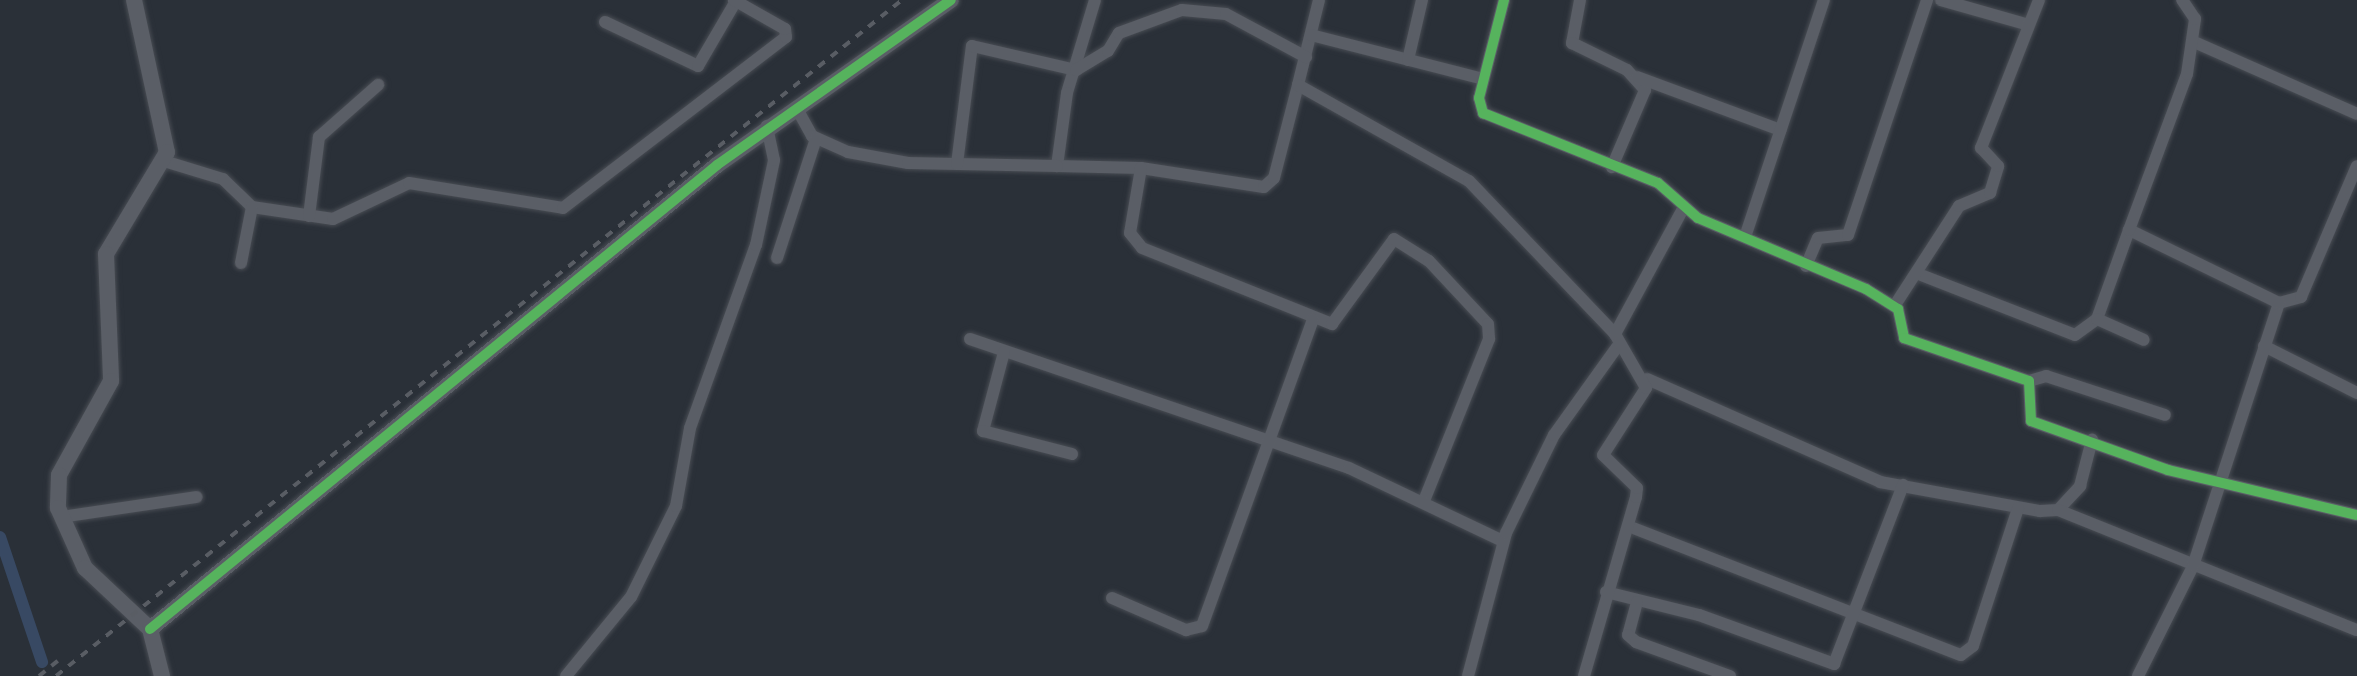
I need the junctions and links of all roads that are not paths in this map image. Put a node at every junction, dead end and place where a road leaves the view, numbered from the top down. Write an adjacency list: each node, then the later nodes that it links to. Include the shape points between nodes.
1 (134, 0): 30 (street)
2 (735, 0): 14 (street, via 698,66); 38 (street, via 785,29 786,37 575,204 540,210 409,183 343,219)
3 (951, 0): 25 (street)
4 (1095, 0): 20 (street)
5 (1319, 0): 16 (street)
6 (1422, 0): 19 (street)
7 (1504, 0): 22 (street)
8 (1580, 0): 21 (street, via 1572,43)
9 (1824, 0): 28 (street)
10 (1927, 0): 43 (street, via 1848,235 1818,238)
11 (1941, 0): 15 (street)
12 (2039, 0): 15 (street)
13 (2182, 0): 17 (street, via 2192,7)
14 (605, 22)
15 (2029, 25): 44 (street, via 1981,148 1998,166 1990,193 1959,206 1948,231 1932,239)
16 (1311, 35): 18 (street); 19 (street)
17 (2194, 42): 26 (street); 39 (street)
18 (1306, 57): 20 (street, via 1226,14 1182,10 1119,33 1108,51); 24 (street)
19 (1408, 60): 22 (street)
20 (1076, 70): 31 (street, via 972,46); 32 (street)
21 (1636, 77): 28 (street); 34 (street, via 1642,98)
22 (1483, 79): 34 (street, via 1483,113)
23 (378, 85): 38 (street, via 319,137)
24 (1298, 85): 35 (street, via 1269,185); 50 (street, via 1469,181)
25 (796, 107): 27 (street); 29 (street)
26 (2357, 114)
27 (767, 126): 76 (street); 79 (street, via 774,160 756,245 690,428 676,506 631,597)
28 (1780, 130): 40 (street)
29 (816, 139): 31 (street, via 872,157); 41 (street)
30 (164, 161): 36 (street, via 223,179); 68 (street, via 106,254 111,381 59,475)
31 (957, 164): 32 (street)
32 (1057, 166): 35 (street)
33 (2357, 166): 45 (street, via 2301,297)
34 (1612, 167): 37 (street, via 1658,183)
35 (1141, 168): 47 (street, via 1133,242)
36 (252, 207): 38 (street); 42 (street)
37 (1684, 207): 40 (street); 50 (street)
38 (309, 216)
39 (2129, 230): 45 (street); 48 (street)
40 (1745, 237): 43 (street)
41 (777, 258)
42 (241, 263)
43 (1806, 266): 46 (street)
44 (1921, 275): 46 (street); 48 (street, via 2063,334 2075,335)
45 (2279, 303): 52 (street)
46 (1895, 305): 55 (street, via 1904,338)
47 (1313, 319): 58 (street); 64 (street, via 1339,321 1394,239 1429,261 1488,324 1489,339)
48 (2097, 319): 51 (street)
49 (970, 339): 53 (street)
50 (1616, 340): 54 (street); 70 (street, via 1554,435)
51 (2144, 340)
52 (2264, 346): 56 (street); 62 (street)
53 (1004, 352): 58 (street); 60 (street, via 983,431)
54 (1647, 379): 61 (street, via 1706,410); 69 (street, via 1603,455 1637,488)
55 (2029, 381): 57 (street, via 2046,376); 59 (street, via 2031,421)
56 (2357, 393)
57 (2165, 415)
58 (1269, 439): 64 (street); 73 (street, via 1202,626 1186,630)
59 (2092, 440): 62 (street); 66 (street, via 2080,486)
60 (1072, 454)
61 (1903, 485): 65 (street); 75 (street)
62 (2223, 485): 67 (street); 71 (street)
63 (197, 497): 68 (street)
64 (1424, 501): 70 (street)
65 (2018, 508): 66 (street); 75 (street, via 1973,646 1961,655)
66 (2058, 510): 71 (street)
67 (2357, 515)
68 (61, 517): 76 (street, via 85,568)
69 (1628, 526): 72 (street); 75 (street)
70 (1503, 541): 80 (street)
71 (2193, 566): 77 (street); 83 (street)
72 (1606, 592): 74 (street); 81 (street)
73 (1112, 598)
74 (1637, 602): 75 (street, via 1699,615 1834,664); 82 (street, via 1628,635 1636,642)
75 (1856, 613)
76 (150, 629): 78 (street)
77 (2357, 630)
78 (162, 676)
79 (566, 676)
80 (1468, 676)
81 (1584, 676)
82 (1730, 676)
83 (2138, 676)

